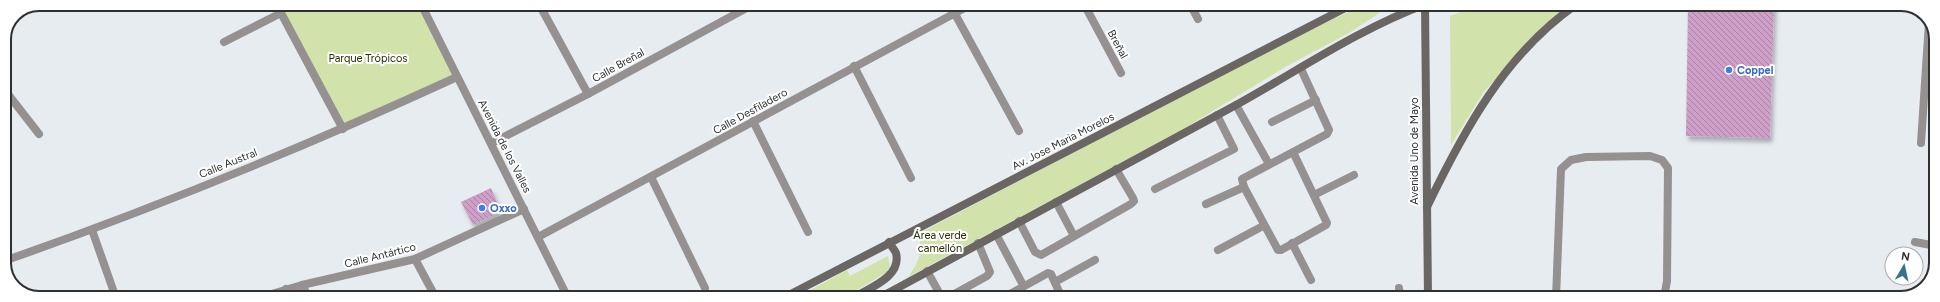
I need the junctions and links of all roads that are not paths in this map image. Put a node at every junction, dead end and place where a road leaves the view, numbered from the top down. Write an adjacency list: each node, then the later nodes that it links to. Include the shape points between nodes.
1 (424, 11): 19 (street, Avenida de los Valles)
2 (543, 11): 20 (street)
3 (741, 11): 20 (street, Calle Breñal)
4 (960, 11): 12 (street, Calle Desfiladero)
5 (1088, 11): 18 (street, Breñal)
6 (1194, 11): 13 (street)
7 (1339, 11): 52 (main road, Av. Jose Maria Morelos)
8 (1407, 11): 17 (main road, via 1358,34)
9 (1425, 11): 44 (main road, Avenida Uno de Mayo)
10 (1567, 11): 44 (main road, via 1522,53 1483,101 1452,155)
11 (281, 13): 15 (street); 27 (street)
12 (955, 14): 16 (street, Calle Desfiladero); 28 (street)
13 (1198, 19)
14 (1928, 33): 31 (street)
15 (224, 42)
16 (854, 66): 25 (street, Calle Desfiladero); 37 (street)
17 (1301, 68): 22 (street); 23 (main road)
18 (1121, 73)
19 (457, 77): 27 (street, Calle Austral); 30 (street, Avenida de los Valles)
20 (588, 94): 30 (street, Calle Breñal)
21 (11, 98): 29 (street)
22 (1316, 100): 26 (street); 32 (street, via 1329,130 1327,134)
23 (1236, 105): 24 (main road); 33 (street)
24 (1217, 115): 34 (main road); 39 (street, via 1234,149)
25 (753, 121): 36 (street, Calle Desfiladero); 48 (street)
26 (1272, 122)
27 (343, 129): 47 (street, Calle Austral)
28 (1019, 131)
29 (39, 134)
30 (492, 143): 43 (street, Avenida de los Valles)
31 (1921, 143)
32 (1293, 152): 33 (street); 40 (street)
33 (1269, 164): 38 (street, via 1244,176)
34 (1116, 169): 41 (main road); 50 (street, via 1134,201)
35 (1354, 175): 40 (street)
36 (651, 177): 51 (street, Calle Desfiladero); 66 (street)
37 (912, 178)
38 (1244, 187): 42 (street); 46 (street)
39 (1155, 189)
40 (1314, 195): 55 (street, via 1327,223)
41 (1056, 202): 45 (main road); 50 (street)
42 (1206, 204)
43 (524, 208): 51 (street, Avenida de los Valles); 59 (street, Calle Antártico)
44 (1426, 210): 82 (main road, Avenida Uno de Mayo)
45 (1020, 221): 49 (main road); 50 (street, via 1038,254 1041,255)
46 (1263, 226): 55 (street, via 1278,250); 57 (street)
47 (92, 230): 58 (street, Calle Austral); 69 (street)
48 (808, 232)
49 (996, 234): 54 (main road); 65 (street)
50 (1074, 236)
51 (538, 237): 73 (street, Avenida de los Valles)
52 (889, 242): 74 (main road, Av. Jose Maria Morelos); 75 (main road, via 896,253 896,264 891,275)
53 (1915, 242): 56 (street)
54 (978, 244): 61 (main road); 78 (street, via 990,272)
55 (1292, 244): 62 (street)
56 (1929, 245)
57 (1218, 250)
58 (11, 258)
59 (415, 259): 64 (street, Calle Antártico); 72 (street)
60 (1096, 260): 63 (street)
61 (927, 271): 76 (main road); 77 (street)
62 (1311, 280)
63 (1055, 282): 65 (street, via 1048,273); 80 (street)
64 (302, 285): 68 (street, Calle Antártico); 71 (street)
65 (1023, 285): 79 (street)
66 (705, 288)
67 (1399, 288): 81 (street)
68 (286, 289): 70 (street, Calle Antártico)
69 (114, 291)
70 (280, 291)
71 (306, 291)
72 (432, 291)
73 (565, 291)
74 (797, 291)
75 (865, 291)
76 (892, 291)
77 (938, 291)
78 (960, 291)
79 (1014, 291)
80 (1059, 291)
81 (1399, 291)
82 (1428, 291)
83 (1556, 291): 84 (street, via 1561,169 1571,160 1586,157 1650,156 1662,160 1668,168)
84 (1665, 291)

